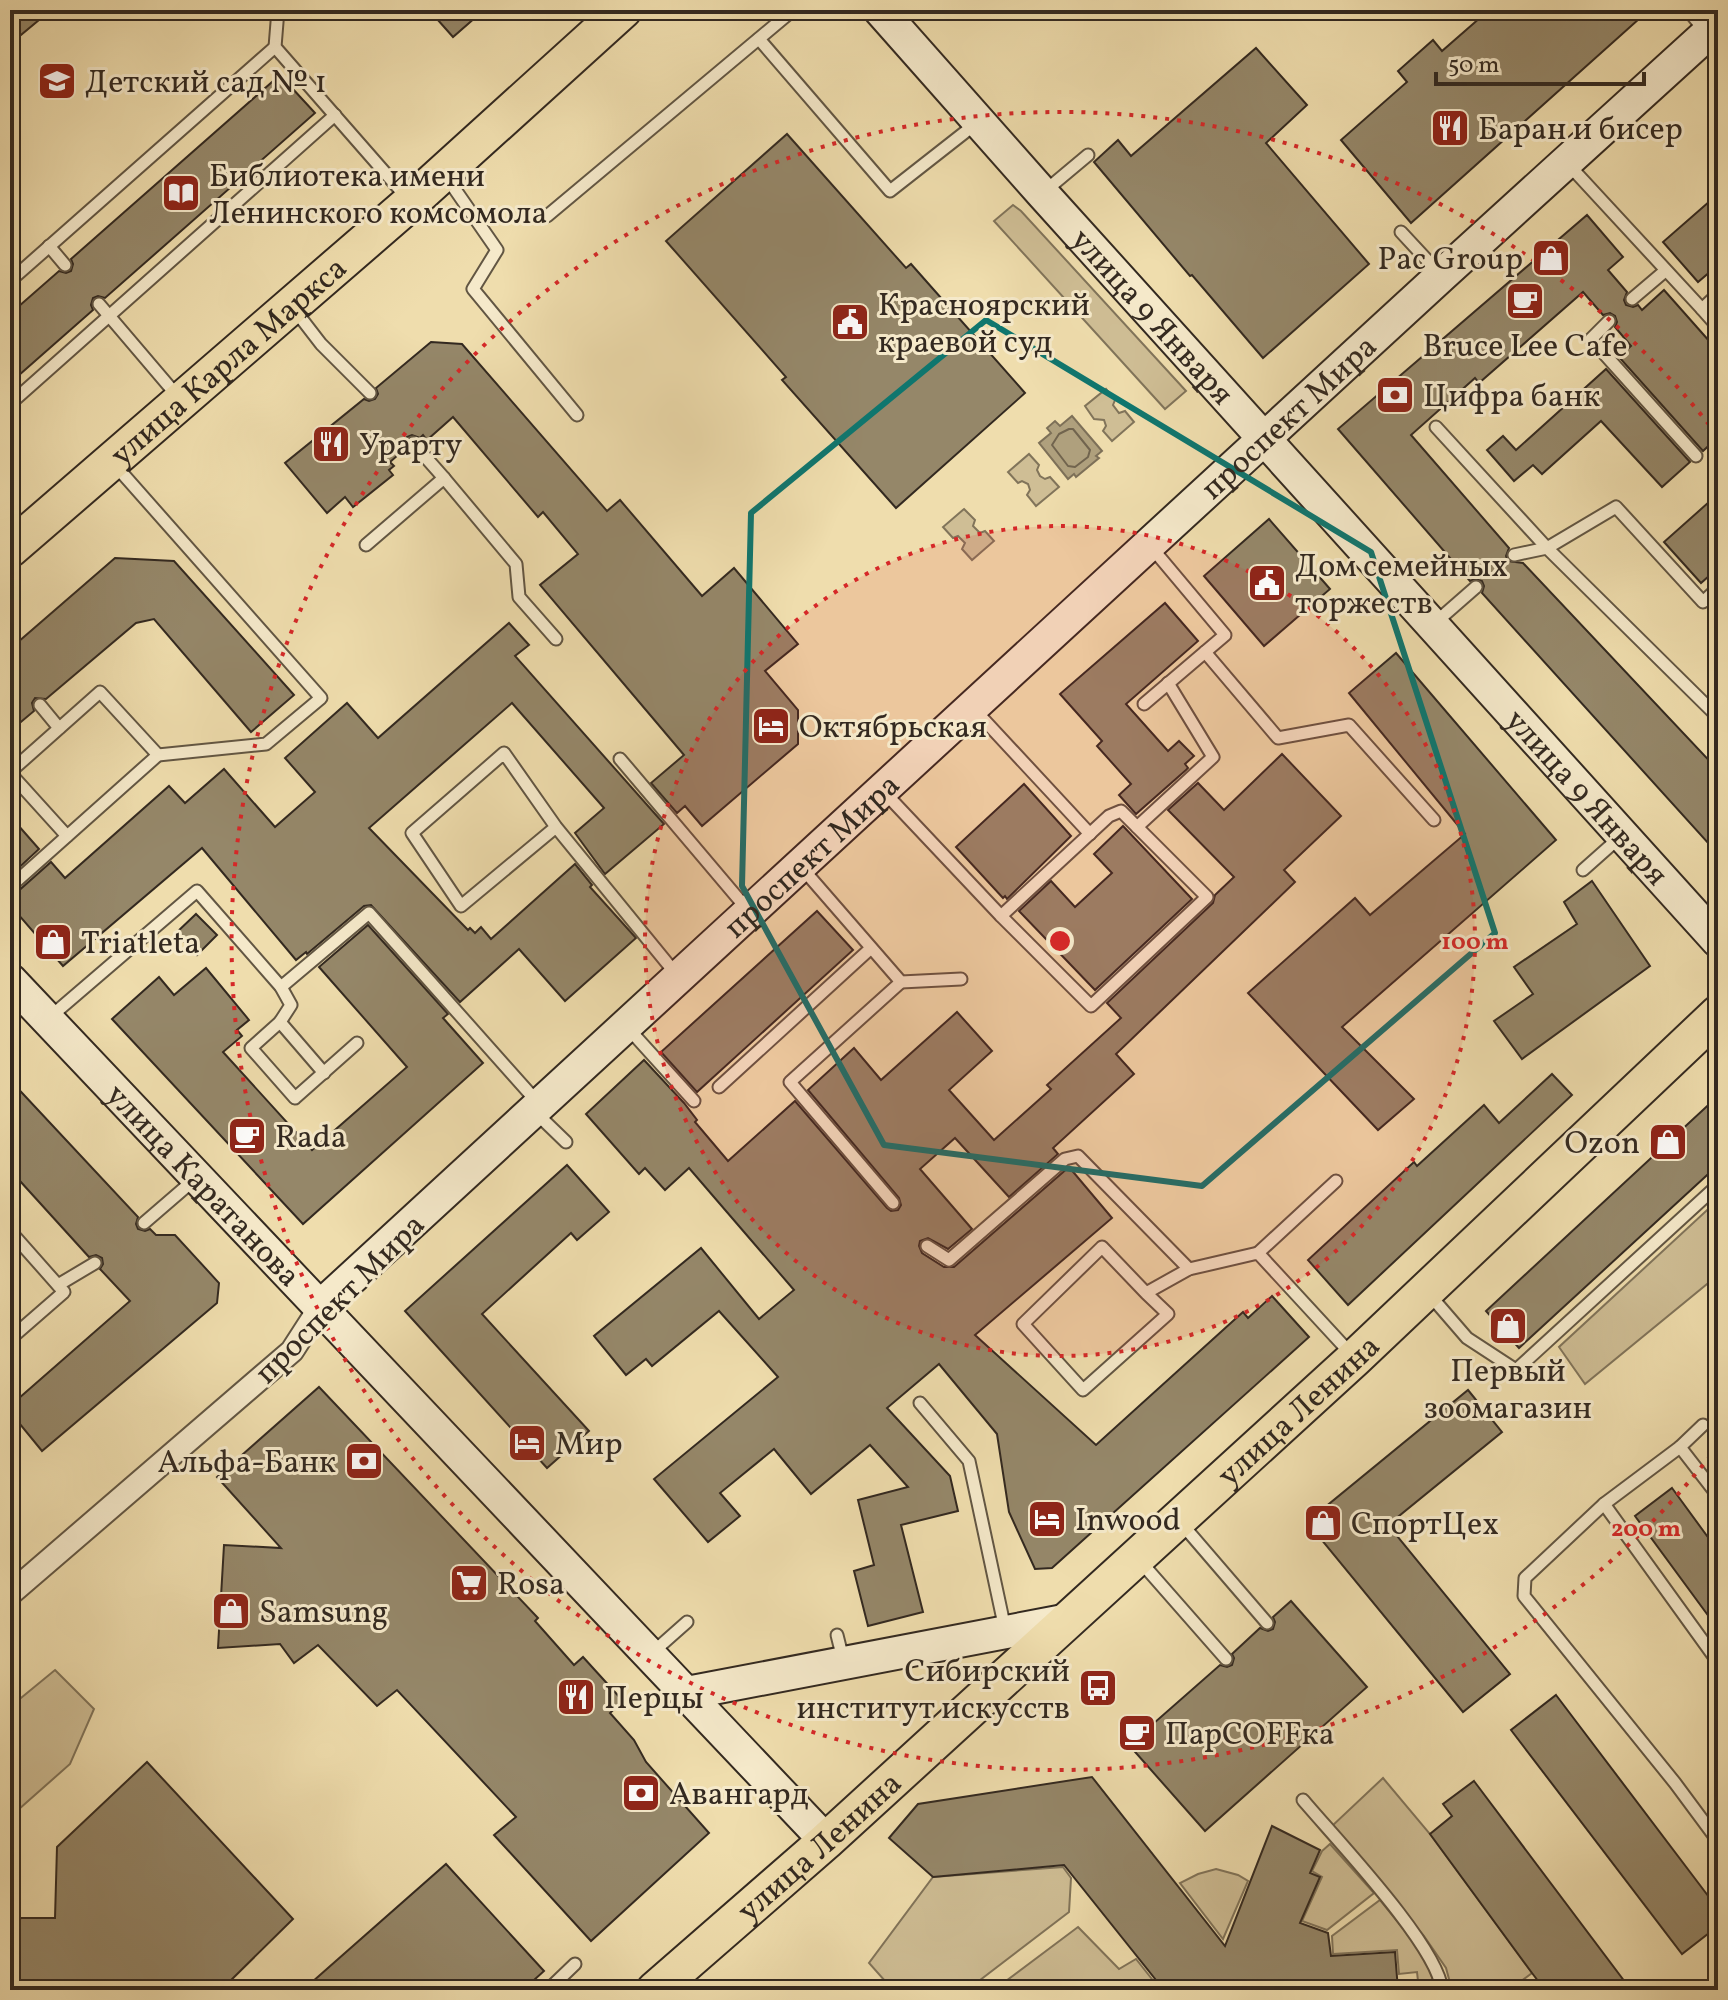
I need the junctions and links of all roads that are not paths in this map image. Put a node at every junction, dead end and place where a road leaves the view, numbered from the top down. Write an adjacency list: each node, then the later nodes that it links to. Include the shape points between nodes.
1 (278, 10): 7 (lane)
2 (623, 10): 12 (main road, улица Карла Маркса)
3 (793, 10): 6 (lane)
4 (880, 10): 9 (street, улица 9 Января)
5 (1708, 29): 11 (street, проспект Мира)
6 (759, 39): 9 (lane, via 890,191); 15 (lane)
7 (275, 47): 8 (lane); 17 (lane)
8 (335, 115): 14 (lane); 27 (lane)
9 (978, 121): 13 (street, улица 9 Января)
10 (1088, 155): 13 (lane)
11 (1567, 163): 19 (lane); 20 (street, проспект Мира)
12 (443, 172): 14 (main road, улица Карла Маркса); 33 (lane, via 497,250 473,289)
13 (1042, 193): 35 (street, улица 9 Января)
14 (411, 202): 25 (main road, улица Карла Маркса)
15 (547, 216)
16 (1401, 232): 20 (lane)
17 (49, 246): 18 (lane); 21 (lane)
18 (65, 265)
19 (1665, 271): 23 (lane); 26 (lane)
20 (1441, 276): 35 (street, проспект Мира)
21 (10, 281)
22 (1718, 294): 26 (lane)
23 (1632, 299)
24 (99, 304): 27 (lane)
25 (291, 305): 30 (lane); 31 (main road, улица Карла Маркса)
26 (1702, 309): 29 (lane)
27 (109, 315): 31 (lane); 32 (lane)
28 (1609, 321): 37 (lane, via 1591,339)
29 (1718, 327)
30 (370, 393)
31 (182, 400): 38 (main road, улица Карла Маркса)
32 (10, 404)
33 (577, 415)
34 (1436, 427): 42 (lane)
35 (1265, 440): 41 (street, проспект Мира); 47 (street, улица 9 Января)
36 (413, 443): 39 (lane)
37 (1696, 456)
38 (112, 461): 43 (main road, улица Карла Маркса); 56 (lane, via 321,698 266,744)
39 (444, 478): 40 (lane); 48 (lane, via 516,564 519,597)
40 (366, 545)
41 (1150, 546): 49 (lane, via 1225,635); 53 (street, проспект Мира)
42 (1547, 548): 44 (lane); 46 (lane, via 1616,507 1703,602); 54 (lane)
43 (10, 549)
44 (1514, 555)
45 (1476, 587): 47 (lane)
46 (1718, 588)
47 (1433, 625): 64 (street, улица 9 Января)
48 (556, 639)
49 (1205, 652): 50 (lane); 60 (lane, via 1278,738 1349,725)
50 (1168, 683): 51 (lane); 62 (lane, via 1213,757)
51 (1144, 704)
52 (40, 705): 55 (lane)
53 (973, 708): 59 (street, проспект Мира); 63 (lane)
54 (1718, 717)
55 (59, 728): 56 (lane, via 100,692); 58 (lane)
56 (158, 755): 65 (lane)
57 (620, 759): 69 (lane)
58 (10, 773): 65 (lane)
59 (883, 791): 66 (street, проспект Мира); 70 (lane)
60 (1434, 820)
61 (556, 827): 61 (lane, via 461,906 412,833 504,753); 73 (lane)
62 (1137, 827): 63 (lane, via 1121,811); 70 (lane, via 1207,897 1091,1006)
63 (1090, 834): 70 (lane)
64 (1622, 835): 67 (lane); 71 (street, улица 9 Января)
65 (67, 836): 68 (lane)
66 (800, 866): 69 (street, проспект Мира); 72 (lane)
67 (1583, 870)
68 (10, 887)
69 (750, 912): 73 (street, проспект Мира)
70 (1001, 916)
71 (1718, 941)
72 (870, 949): 76 (lane); 84 (lane)
73 (679, 977): 81 (street, проспект Мира)
74 (961, 979): 76 (lane)
75 (10, 980): 79 (street, улица Каратанова)
76 (901, 982): 91 (lane, via 790,1082)
77 (281, 987): 79 (lane, via 197,891); 80 (lane, via 291,1005); 86 (lane, via 369,913)
78 (1718, 1014): 99 (main road, улица Ленина)
79 (48, 1020): 88 (street, улица Каратанова)
80 (280, 1022): 83 (lane); 83 (lane, via 251,1048 295,1098)
81 (626, 1026): 85 (lane); 86 (street, проспект Мира)
82 (357, 1043): 83 (lane)
83 (324, 1073)
84 (719, 1087)
85 (694, 1101)
86 (537, 1108): 87 (lane); 101 (street, проспект Мира)
87 (566, 1142)
88 (198, 1176): 92 (lane); 101 (street, улица Каратанова)
89 (1336, 1181): 95 (lane)
90 (1718, 1185): 99 (lane, via 1516,1370 1467,1338)
91 (893, 1203)
92 (144, 1223)
93 (10, 1231): 98 (lane)
94 (927, 1246): 97 (lane, via 949,1260 1065,1159 1078,1156)
95 (1258, 1253): 97 (lane); 103 (lane)
96 (95, 1263): 98 (lane)
97 (1189, 1269): 100 (lane)
98 (58, 1285): 102 (lane, via 64,1292)
99 (1426, 1290): 103 (main road, улица Ленина)
100 (1146, 1293): 100 (lane, via 1168,1314 1083,1390 1023,1324 1102,1247)
101 (321, 1306): 111 (street, проспект Мира, via 292,1351); 116 (street, улица Каратанова)
102 (10, 1339)
103 (1355, 1358): 109 (main road, улица Ленина)
104 (920, 1403): 115 (lane, via 969,1461)
105 (1703, 1425): 106 (lane)
106 (1680, 1447): 107 (lane); 108 (lane)
107 (1718, 1496)
108 (1604, 1504): 118 (lane); 122 (lane, via 1525,1578 1524,1596)
109 (1179, 1520): 110 (main road, улица Ленина); 114 (lane)
110 (1137, 1558): 112 (main road, улица Ленина); 117 (lane)
111 (10, 1594)
112 (1069, 1620): 115 (street); 121 (main road, улица Ленина)
113 (687, 1622): 116 (lane)
114 (1267, 1623)
115 (1006, 1632): 119 (street, via 840,1649)
116 (651, 1655): 119 (street, улица Каратанова)
117 (1226, 1659)
118 (1718, 1662)
119 (687, 1693): 121 (street, улица Каратанова)
120 (1303, 1800): 126 (lane, via 1431,1956)
121 (826, 1841): 124 (main road, улица Ленина)
122 (1718, 1841)
123 (575, 1964): 125 (lane)
124 (668, 1986)
125 (548, 1990)
126 (1442, 1990)

